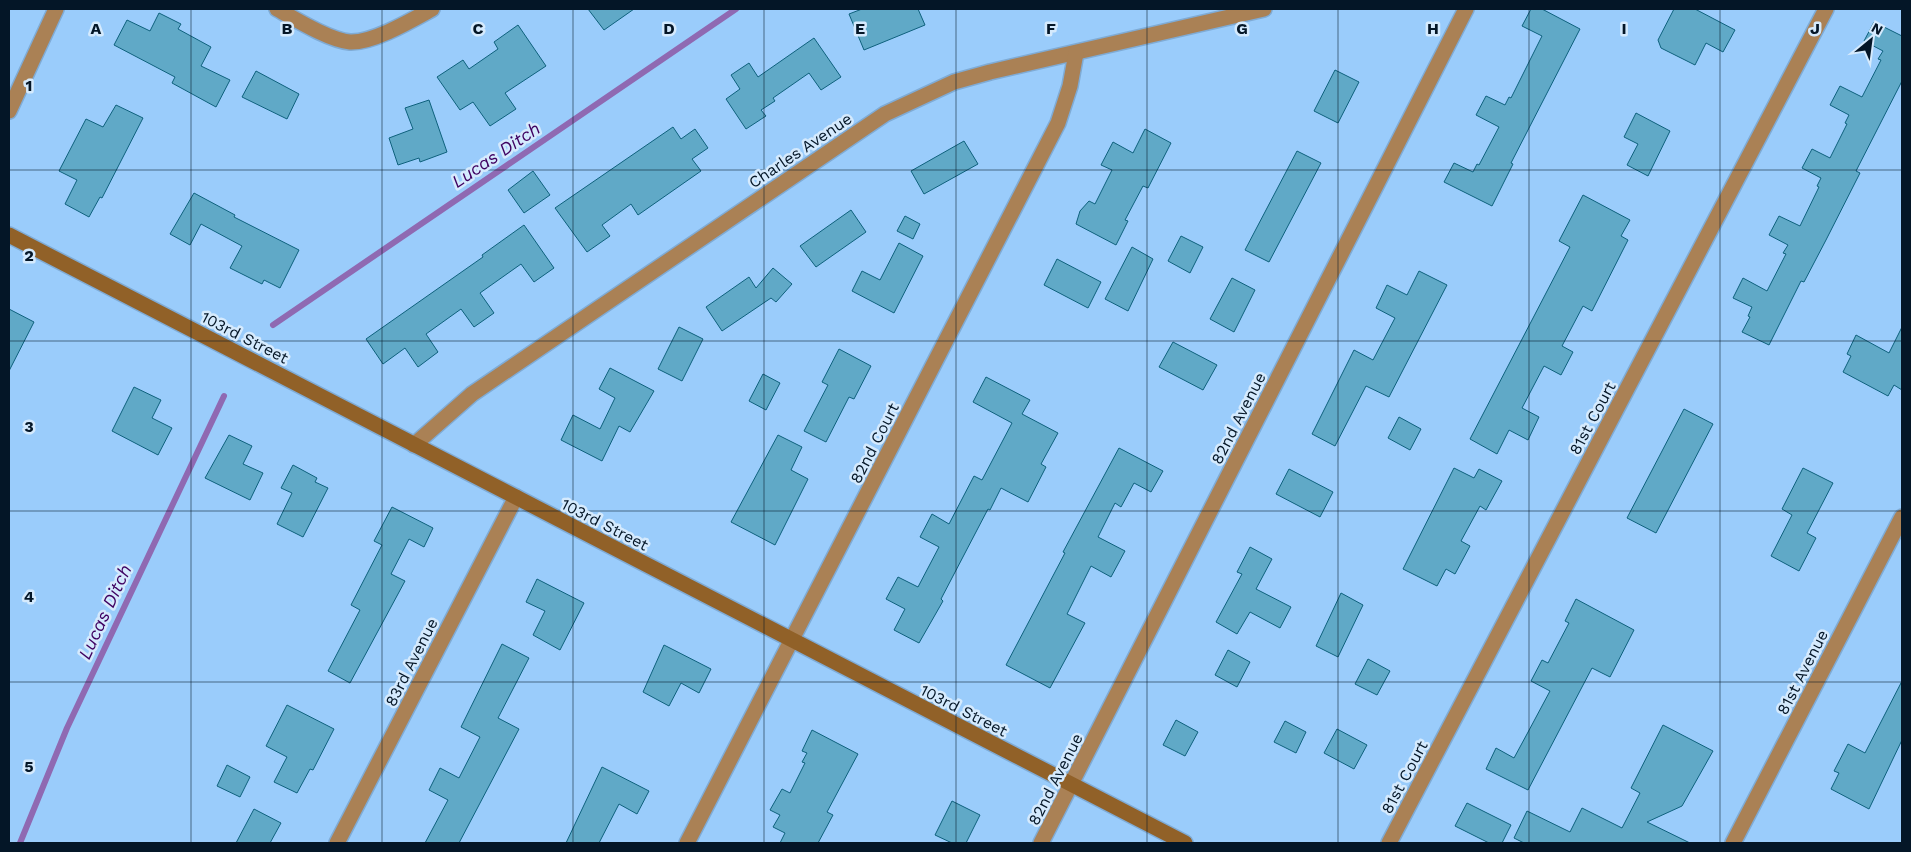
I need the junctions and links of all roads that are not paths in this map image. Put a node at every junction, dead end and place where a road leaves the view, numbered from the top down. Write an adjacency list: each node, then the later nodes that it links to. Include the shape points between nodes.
1 (56, 9): 9 (street)
2 (276, 9): 7 (street, via 322,33 351,42 386,34)
3 (432, 9): 7 (street)
4 (1264, 9): 8 (street, Charles Avenue)
5 (1466, 9): 15 (street, 82nd Avenue)
6 (1826, 9): 20 (street, 81st Court)
7 (417, 13)
8 (1076, 53): 11 (street, Charles Avenue, via 954,82 885,114 472,394); 14 (street, 82nd Court, via 1058,124)
9 (9, 111)
10 (9, 235): 11 (street, 103rd Street)
11 (414, 445): 12 (street, 103rd Street)
12 (516, 497): 14 (street, 103rd Street); 16 (street, 83rd Avenue)
13 (1902, 517): 21 (street, 81st Avenue)
14 (790, 640): 15 (street, 103rd Street); 17 (street, 82nd Court)
15 (1072, 785): 18 (street, 82nd Avenue); 19 (street, 103rd Street)
16 (337, 843)
17 (687, 843)
18 (1042, 843)
19 (1185, 843)
20 (1389, 843)
21 (1733, 843)

